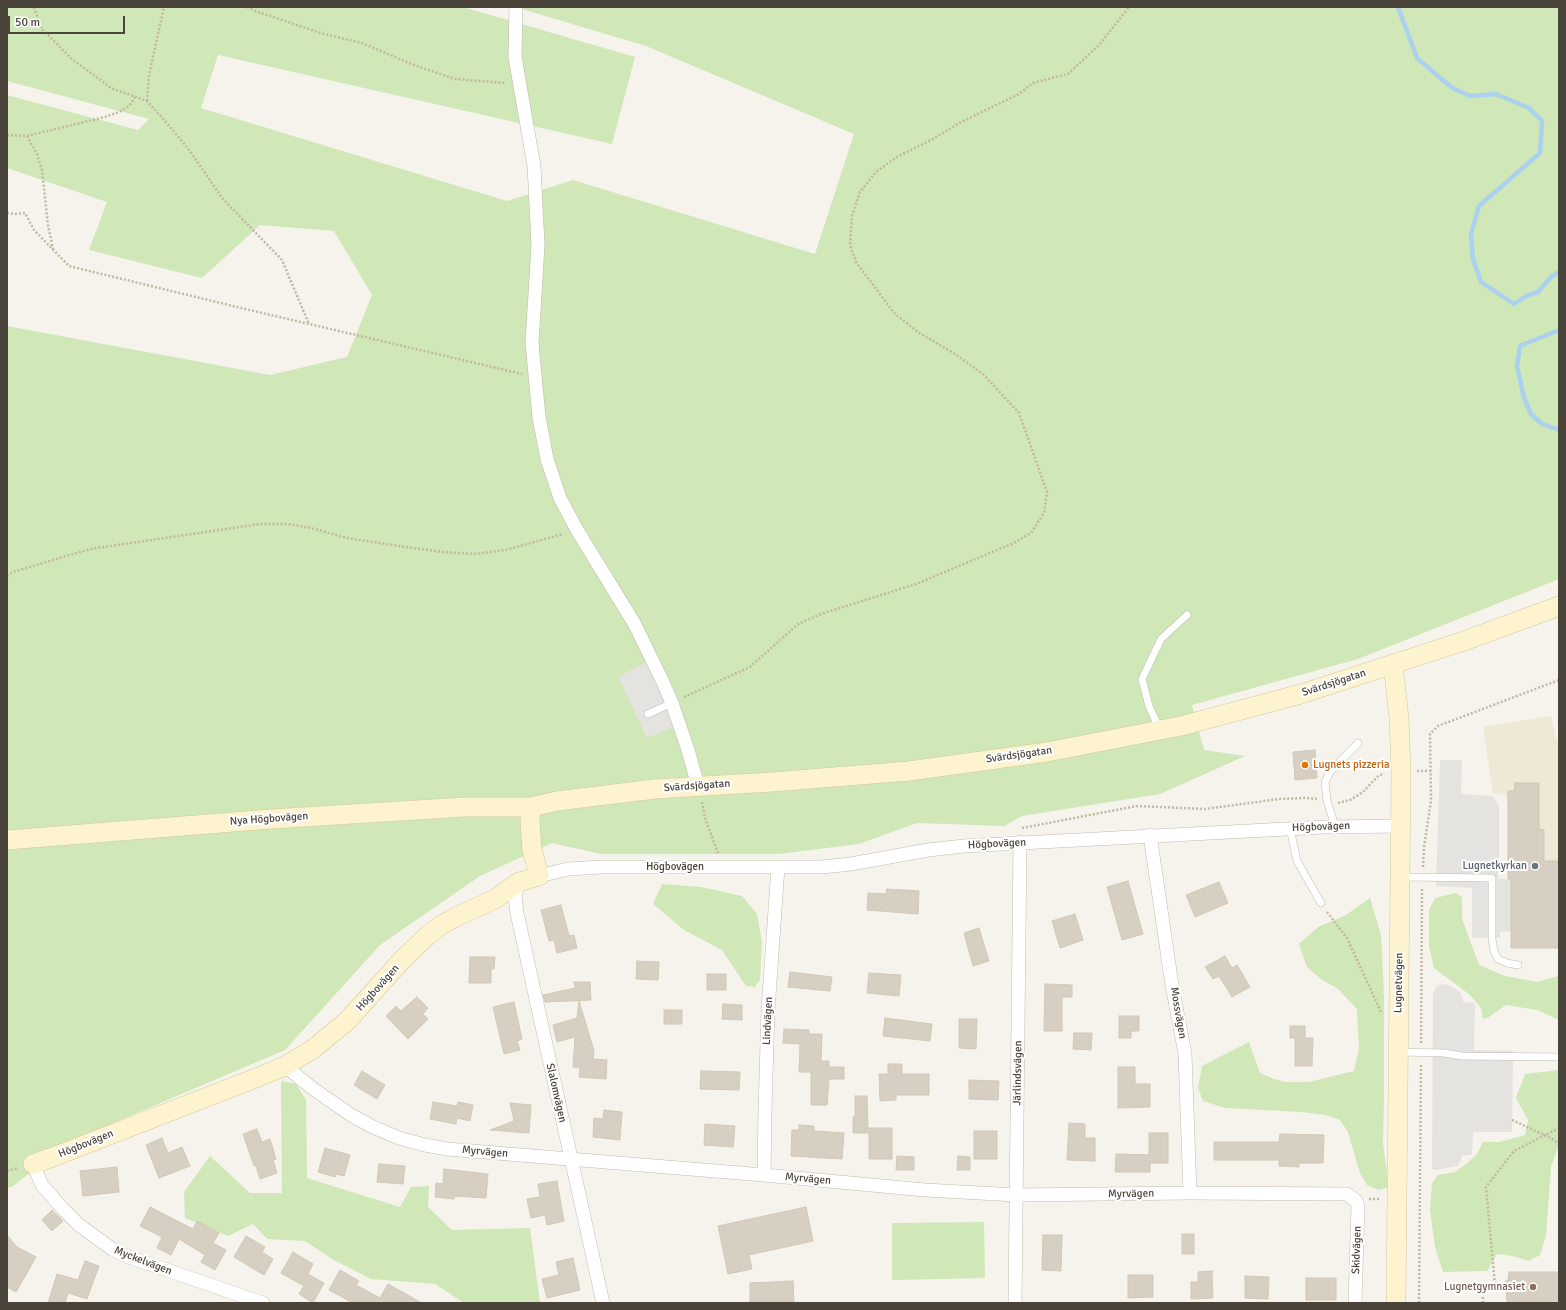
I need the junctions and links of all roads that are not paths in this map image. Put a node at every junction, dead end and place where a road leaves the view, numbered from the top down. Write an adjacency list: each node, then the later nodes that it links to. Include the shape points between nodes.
1 (516, 7): 5 (street, via 515,57 534,166 538,245 532,343 534,377 547,458 560,498 640,633)
2 (1559, 606): 4 (street, Svärdsjögatan)
3 (1187, 615): 7 (lane, via 1162,639 1142,680 1149,706)
4 (1393, 664): 7 (street, Svärdsjögatan, via 1301,694); 12 (street, Lugnetvägen, via 1400,718)
5 (672, 703): 6 (lane); 9 (street)
6 (648, 714)
7 (1160, 730): 9 (street, Svärdsjögatan, via 1047,752 910,771)
8 (1358, 743): 11 (lane, via 1330,772 1325,782 1327,801)
9 (698, 786): 10 (street, Svärdsjögatan, via 557,801)
10 (531, 807): 15 (street, Nya Högbovägen, via 465,807 271,819); 18 (street, via 532,849)
11 (1335, 826): 12 (street, Högbovägen); 13 (street, Högbovägen)
12 (1401, 826): 19 (street, Lugnetvägen)
13 (1290, 828): 14 (street, Högbovägen); 21 (lane, via 1297,861)
14 (1150, 835): 16 (street, Högbovägen); 29 (street, Mossvägen, via 1185,1054)
15 (7, 840)
16 (1020, 842): 17 (street, Högbovägen, via 949,847 851,864); 30 (street, Järlindsvägen)
17 (778, 866): 18 (street, Högbovägen, via 602,867 568,869); 28 (street, Lindvägen, via 768,1010)
18 (539, 876): 20 (street, Högbovägen)
19 (1401, 877): 22 (lane, via 1492,878 1494,951 1498,959); 23 (street, Lugnetvägen)
20 (519, 882): 25 (street, Högbovägen, via 495,899 449,920 428,936 403,959 347,1021 313,1050); 26 (street, Slalomvägen, via 515,896 516,913)
21 (1321, 903)
22 (1518, 965)
23 (1399, 1052): 24 (lane, via 1462,1056); 36 (street, Lugnetvägen)
24 (1559, 1057)
25 (286, 1066): 26 (street, Myrvägen, via 351,1115 399,1138 447,1149); 27 (street, Högbovägen)
26 (571, 1160): 28 (street, Myrvägen); 33 (street, Slalomvägen)
27 (33, 1164): 32 (street, Myckelvägen, via 42,1185 57,1204 79,1225 112,1249)
28 (764, 1175): 30 (street, Myrvägen, via 917,1190)
29 (1190, 1193): 30 (street, Myrvägen); 31 (street, Myrvägen, via 1342,1193)
30 (1016, 1195): 34 (street, Järlindsvägen)
31 (1353, 1198): 35 (street, Skidvägen, via 1358,1206)
32 (263, 1303)
33 (603, 1303)
34 (1015, 1303)
35 (1355, 1303)
36 (1396, 1303)

